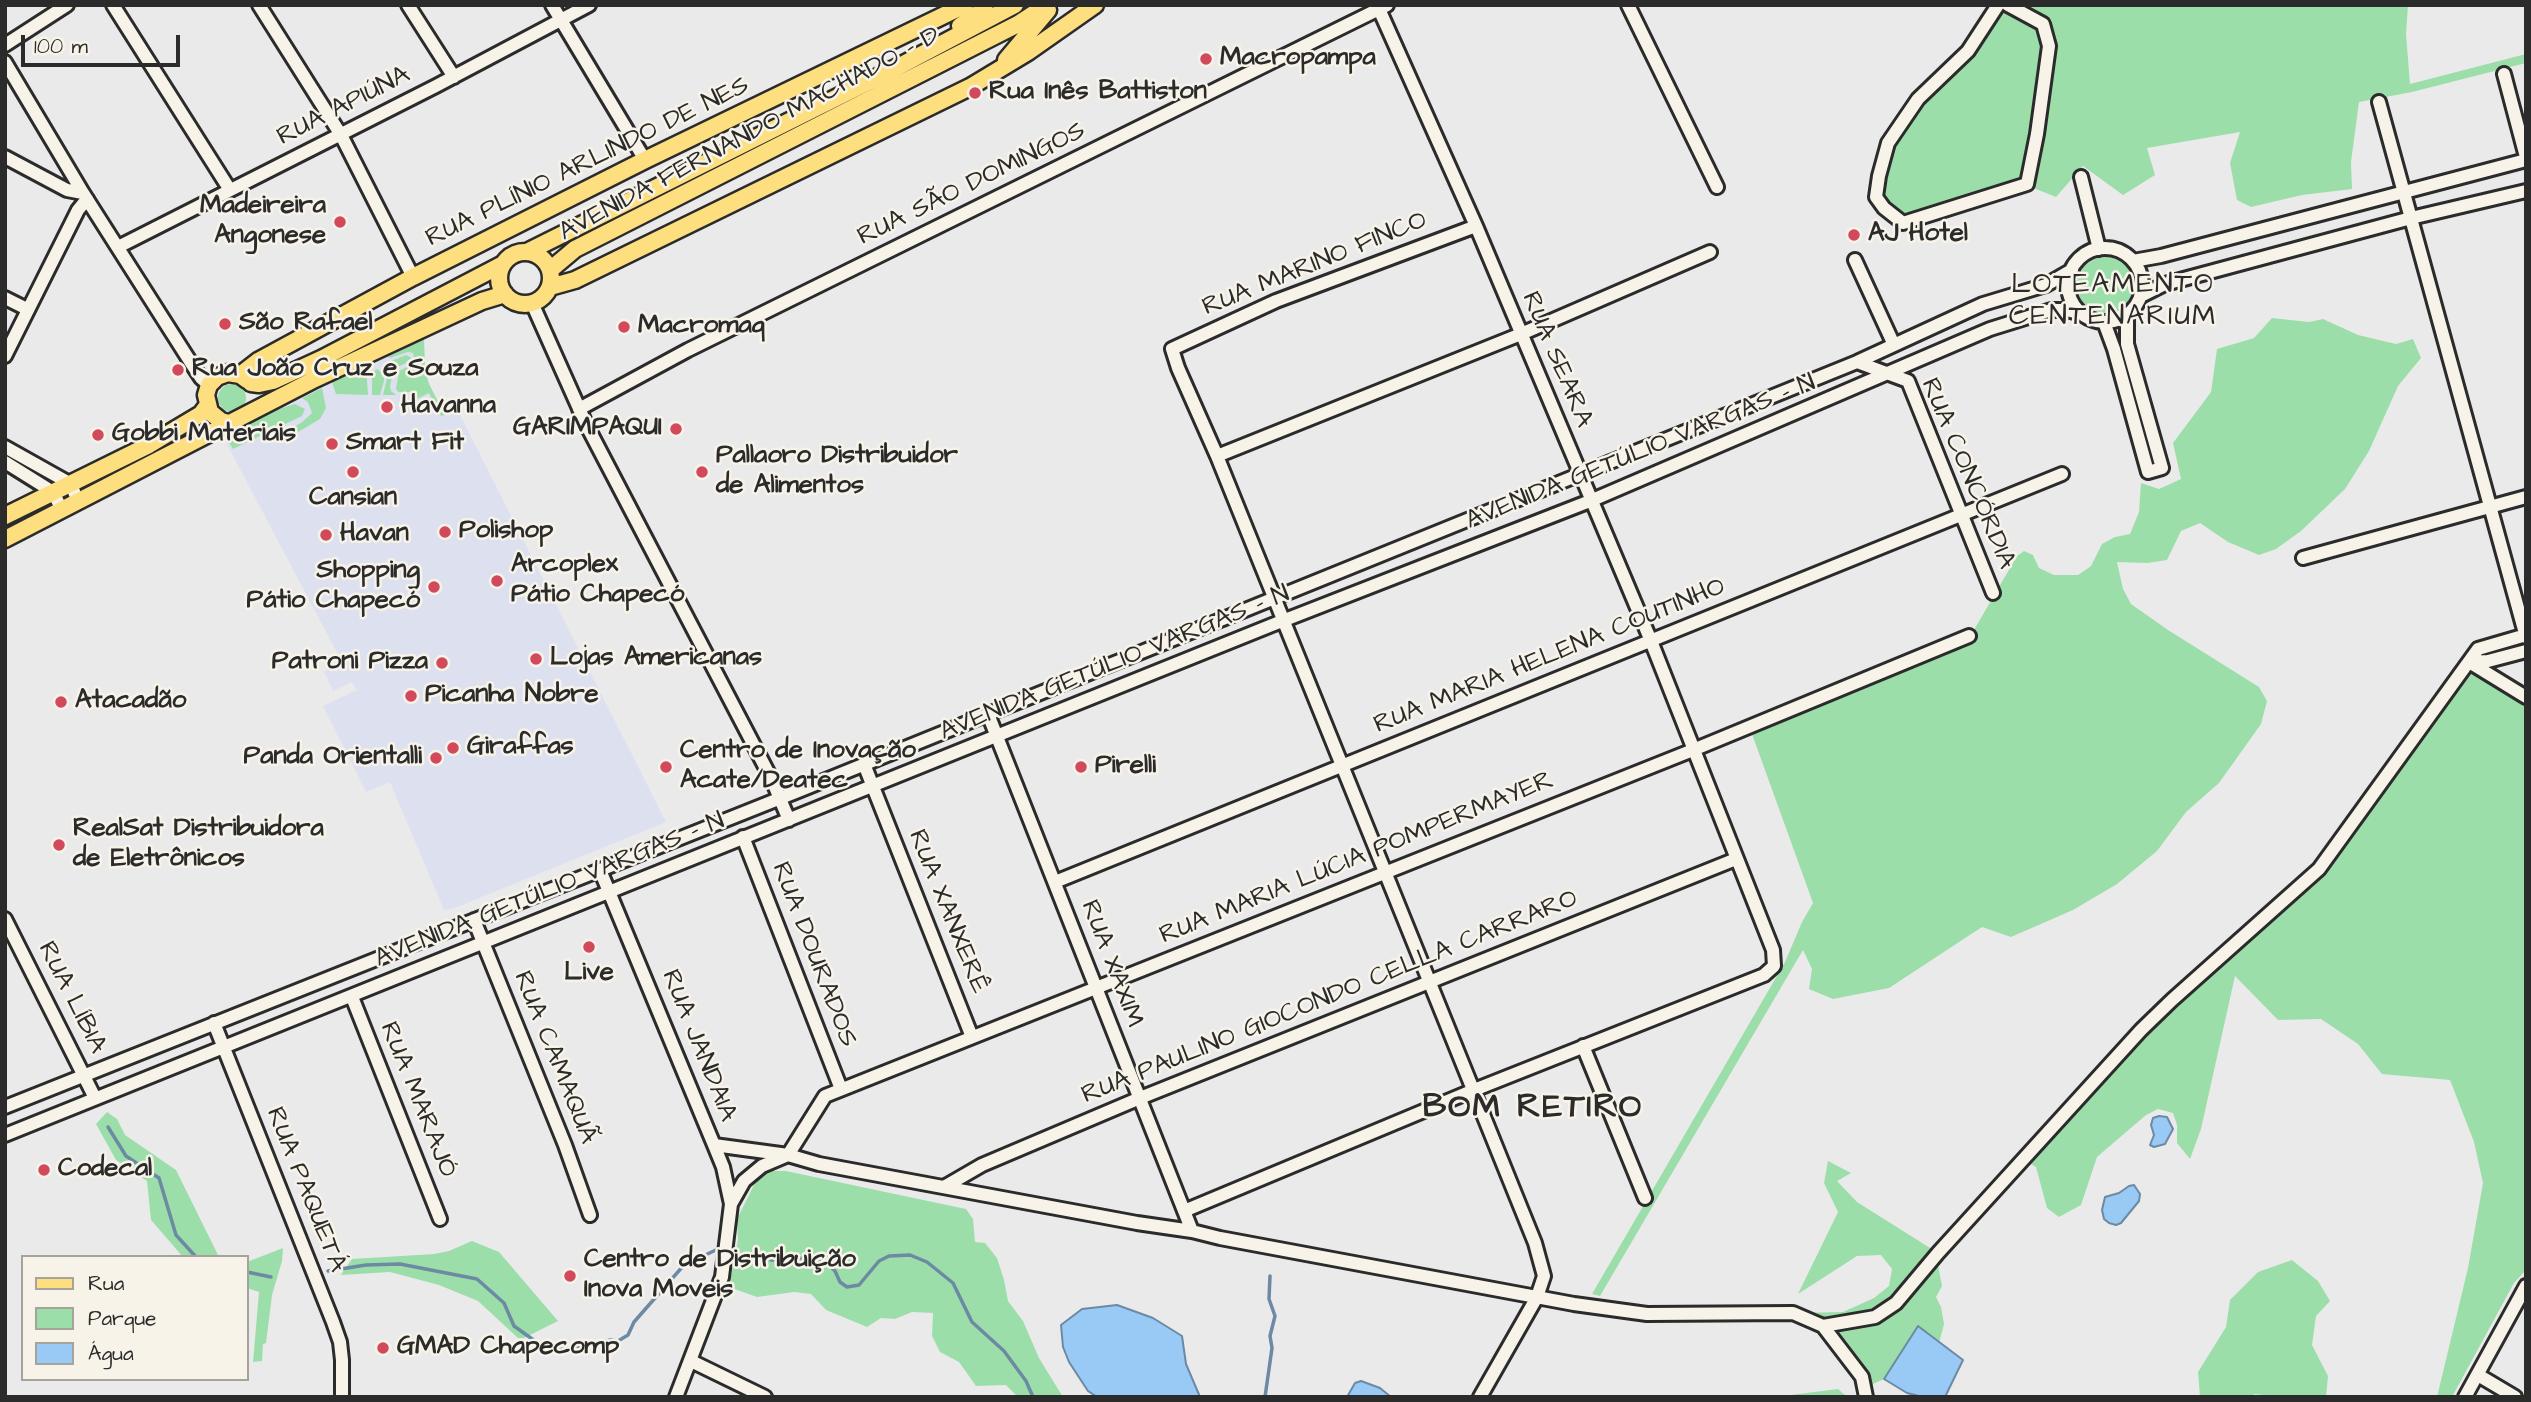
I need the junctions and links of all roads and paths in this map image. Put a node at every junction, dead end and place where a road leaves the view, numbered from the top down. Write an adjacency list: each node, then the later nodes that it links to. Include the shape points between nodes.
1 (67, 5): 17 (street)
2 (113, 5): 30 (street)
3 (259, 5): 24 (street)
4 (408, 5): 22 (street)
5 (552, 5): 16 (street)
6 (589, 5): 16 (street, RUA APIÚNA)
7 (965, 5): 27 (main road, RUA PLÍNIO ARLINDO DE NES)
8 (985, 5): 19 (main road, via 941,38 912,52)
9 (1016, 5): 19 (main road, AVENIDA FERNANDO MACHADO - D)
10 (1049, 5): 20 (main road); 43 (main road, AVENIDA FERNANDO MACHADO - D, via 575,249)
11 (1095, 5): 20 (main road)
12 (1628, 5): 29 (street)
13 (1998, 5): 14 (street, via 1968,51 1918,99 1888,142 1876,197 1903,223 2027,184 2049,46 2043,24)
14 (2008, 5)
15 (1383, 7): 35 (street, RUA SEARA); 63 (street, RUA SÃO DOMINGOS, via 688,350)
16 (561, 19): 22 (street, RUA APIÚNA); 27 (street)
17 (5, 45)
18 (5, 62): 33 (street)
19 (894, 69): 38 (main road, AVENIDA FERNANDO MACHADO - D)
20 (998, 70): 46 (main road, via 575,280)
21 (2504, 74): 26 (street)
22 (454, 77): 24 (street, RUA APIÚNA)
23 (2379, 102): 32 (street)
24 (341, 135): 30 (street, RUA APIÚNA); 45 (street)
25 (5, 157): 33 (street)
26 (2526, 159): 32 (street)
27 (645, 160): 45 (main road, RUA PLÍNIO ARLINDO DE NES)
28 (2081, 177): 37 (street)
29 (1717, 187)
30 (230, 190): 36 (street, RUA APIÚNA)
31 (2526, 191): 34 (street)
32 (2404, 194): 34 (street); 41 (street)
33 (85, 196): 36 (street); 51 (street)
34 (2412, 218): 48 (street, via 2165,284); 76 (street)
35 (1476, 226): 55 (street, RUA SEARA); 67 (street, RUA MARINO FINCO, via 1276,301 1172,349)
36 (118, 247): 61 (street)
37 (2099, 249): 41 (street, via 2123,253); 44 (street, via 2078,260)
38 (529, 251): 42 (main road, via 514,254); 43 (main road, via 542,257)
39 (1710, 252): 55 (street)
40 (1855, 260): 56 (street)
41 (2133, 261): 48 (street, via 2142,283)
42 (503, 264): 47 (main road, via 499,279); 60 (main road, via 273,381 259,384)
43 (550, 270): 46 (main road)
44 (2072, 270): 52 (street, via 2070,294); 56 (street, AVENIDA GETÚLIO VARGAS - N, via 2046,285 1983,304)
45 (413, 277): 60 (main road, RUA PLÍNIO ARLINDO DE NES, via 258,361)
46 (550, 287): 50 (main road)
47 (505, 294): 50 (main road, via 518,303); 64 (main road)
48 (2141, 296): 53 (street)
49 (5, 298): 51 (street)
50 (532, 303): 63 (street)
51 (27, 310): 57 (street)
52 (2082, 314): 54 (street); 59 (street, AVENIDA GETÚLIO VARGAS - N, via 2051,310 2002,325)
53 (2127, 316): 54 (street); 54 (street, via 2127,344 2162,468 2148,472)
54 (2104, 323)
55 (1521, 334): 67 (street); 69 (street, RUA SEARA)
56 (1894, 345): 58 (street, AVENIDA GETÚLIO VARGAS - N)
57 (5, 356)
58 (1857, 362): 59 (street, RUA CONCÓRDIA); 69 (street, AVENIDA GETÚLIO VARGAS - N)
59 (1889, 374): 74 (street, AVENIDA GETÚLIO VARGAS - N); 78 (street, RUA CONCÓRDIA, via 1908,381)
60 (245, 379): 61 (main road, via 228,373); 64 (main road, via 256,397)
61 (209, 386): 62 (main road)
62 (207, 405): 65 (main road, via 215,417); 71 (main road, via 201,414 149,445)
63 (579, 409): 97 (street)
64 (252, 411): 65 (main road)
65 (228, 423): 75 (main road)
66 (6, 449): 71 (street)
67 (1217, 456): 83 (street)
68 (5, 462): 72 (street)
69 (1579, 474): 74 (street, RUA SEARA); 83 (street, AVENIDA GETÚLIO VARGAS - N)
70 (2062, 474): 78 (street, RUA MARIA HELENA COUTINHO)
71 (71, 484): 72 (main road); 75 (street)
72 (53, 492): 77 (street); 79 (main road)
73 (2526, 497): 76 (street)
74 (1590, 501): 84 (street, AVENIDA GETÚLIO VARGAS - N); 87 (street, RUA SEARA)
75 (78, 502): 77 (main road)
76 (2492, 507): 81 (street); 86 (street)
77 (62, 510): 80 (main road)
78 (1962, 515): 82 (street, RUA CONCÓRDIA); 87 (street, RUA MARIA HELENA COUTINHO)
79 (5, 516)
80 (5, 539)
81 (2303, 558)
82 (1993, 593)
83 (1273, 598): 84 (street); 91 (street, AVENIDA GETÚLIO VARGAS - N)
84 (1283, 621): 92 (street, AVENIDA GETÚLIO VARGAS - N); 95 (street)
85 (1969, 636): 93 (street, RUA MARIA LÚCIA POMPERMAYER)
86 (2526, 636): 89 (street, via 2478,649)
87 (1651, 641): 93 (street, RUA SEARA); 95 (street, RUA MARIA HELENA COUTINHO)
88 (2526, 651): 89 (street)
89 (2469, 662): 90 (street); 135 (street, via 2319,869 2141,1030 1896,1303 1875,1317)
90 (2526, 697)
91 (988, 714): 92 (street, RUA XAXIM); 94 (street, AVENIDA GETÚLIO VARGAS - N)
92 (997, 736): 96 (street, AVENIDA GETÚLIO VARGAS - N); 105 (street, RUA XAXIM)
93 (1693, 750): 101 (street, RUA SEARA); 103 (street, RUA MARIA LÚCIA POMPERMAYER)
94 (864, 764): 96 (street, RUA XANXERÊ); 97 (street, AVENIDA GETÚLIO VARGAS - N)
95 (1342, 766): 103 (street); 105 (street, RUA MARIA HELENA COUTINHO)
96 (873, 786): 98 (street, AVENIDA GETÚLIO VARGAS - N); 114 (street, RUA XANXERÊ)
97 (781, 797): 98 (street); 100 (street, AVENIDA GETÚLIO VARGAS - N)
98 (789, 820): 99 (street, AVENIDA GETÚLIO VARGAS - N)
99 (743, 837): 104 (street, AVENIDA GETÚLIO VARGAS - N); 118 (street, RUA DOURADOS)
100 (667, 843): 102 (street, AVENIDA GETÚLIO VARGAS - N); 104 (street, via 666,860)
101 (1736, 859): 110 (street, RUA PAULINO GIOCONDO CELLA CARRARO); 116 (street, RUA SEARA, via 1773,950 1774,966 1764,975)
102 (600, 870): 106 (street, RUA JANDAIA); 107 (street, AVENIDA GETÚLIO VARGAS - N)
103 (1386, 871): 110 (street); 111 (street, RUA MARIA LÚCIA POMPERMAYER)
104 (639, 879): 106 (street, AVENIDA GETÚLIO VARGAS - N)
105 (1055, 882): 111 (street, RUA XAXIM)
106 (610, 891): 109 (street, AVENIDA GETÚLIO VARGAS - N); 124 (street, RUA JANDAIA)
107 (474, 920): 109 (street, RUA CAMAQUÃ); 113 (street, AVENIDA GETÚLIO VARGAS - N)
108 (6, 921): 117 (street, RUA LÍBIA)
109 (483, 942): 112 (street, AVENIDA GETÚLIO VARGAS - N); 130 (street, RUA CAMAQUÃ)
110 (1430, 983): 119 (street); 121 (street, RUA PAULINO GIOCONDO CELLA CARRARO)
111 (1096, 988): 114 (street, RUA MARIA LÚCIA POMPERMAYER); 121 (street, RUA XAXIM)
112 (352, 997): 115 (street, AVENIDA GETÚLIO VARGAS - N); 131 (street, RUA MARAJÓ)
113 (215, 1023): 115 (street, RUA PAQUETÁ); 117 (street, AVENIDA GETÚLIO VARGAS - N)
114 (972, 1037): 118 (street, RUA MARIA LÚCIA POMPERMAYER)
115 (224, 1046): 120 (street, AVENIDA GETÚLIO VARGAS - N); 138 (street, RUA PAQUETÁ, via 340,1342)
116 (1583, 1046): 119 (street); 127 (street)
117 (83, 1074): 120 (street, RUA LÍBIA); 122 (street, AVENIDA GETÚLIO VARGAS - N)
118 (841, 1089): 125 (street, RUA MARIA LÚCIA POMPERMAYER, via 825,1096)
119 (1474, 1090): 129 (street); 134 (street, via 1535,1243 1544,1276)
120 (95, 1098): 123 (street, AVENIDA GETÚLIO VARGAS - N)
121 (1140, 1098): 126 (street, RUA PAULINO GIOCONDO CELLA CARRARO, via 982,1165); 129 (street, RUA XAXIM)
122 (5, 1107)
123 (5, 1135)
124 (715, 1145): 125 (street); 128 (street, RUA JANDAIA)
125 (788, 1155): 126 (street); 128 (street, via 762,1166 744,1181)
126 (944, 1187): 132 (street)
127 (1645, 1198)
128 (731, 1204): 136 (street, RUA JANDAIA, via 722,1277)
129 (1184, 1211): 132 (street, RUA XAXIM)
130 (590, 1215)
131 (440, 1219)
132 (1192, 1231): 134 (street)
133 (2526, 1286): 137 (street)
134 (1537, 1297): 135 (street, via 1647,1314 1793,1313); 141 (street)
135 (1823, 1326): 142 (street, via 1862,1377)
136 (691, 1361): 139 (street, RUA JANDAIA); 140 (street)
137 (2478, 1375): 143 (street); 144 (street)
138 (342, 1397)
139 (676, 1397)
140 (765, 1397)
141 (1480, 1397)
142 (1866, 1397)
143 (2465, 1397)
144 (2515, 1397)

